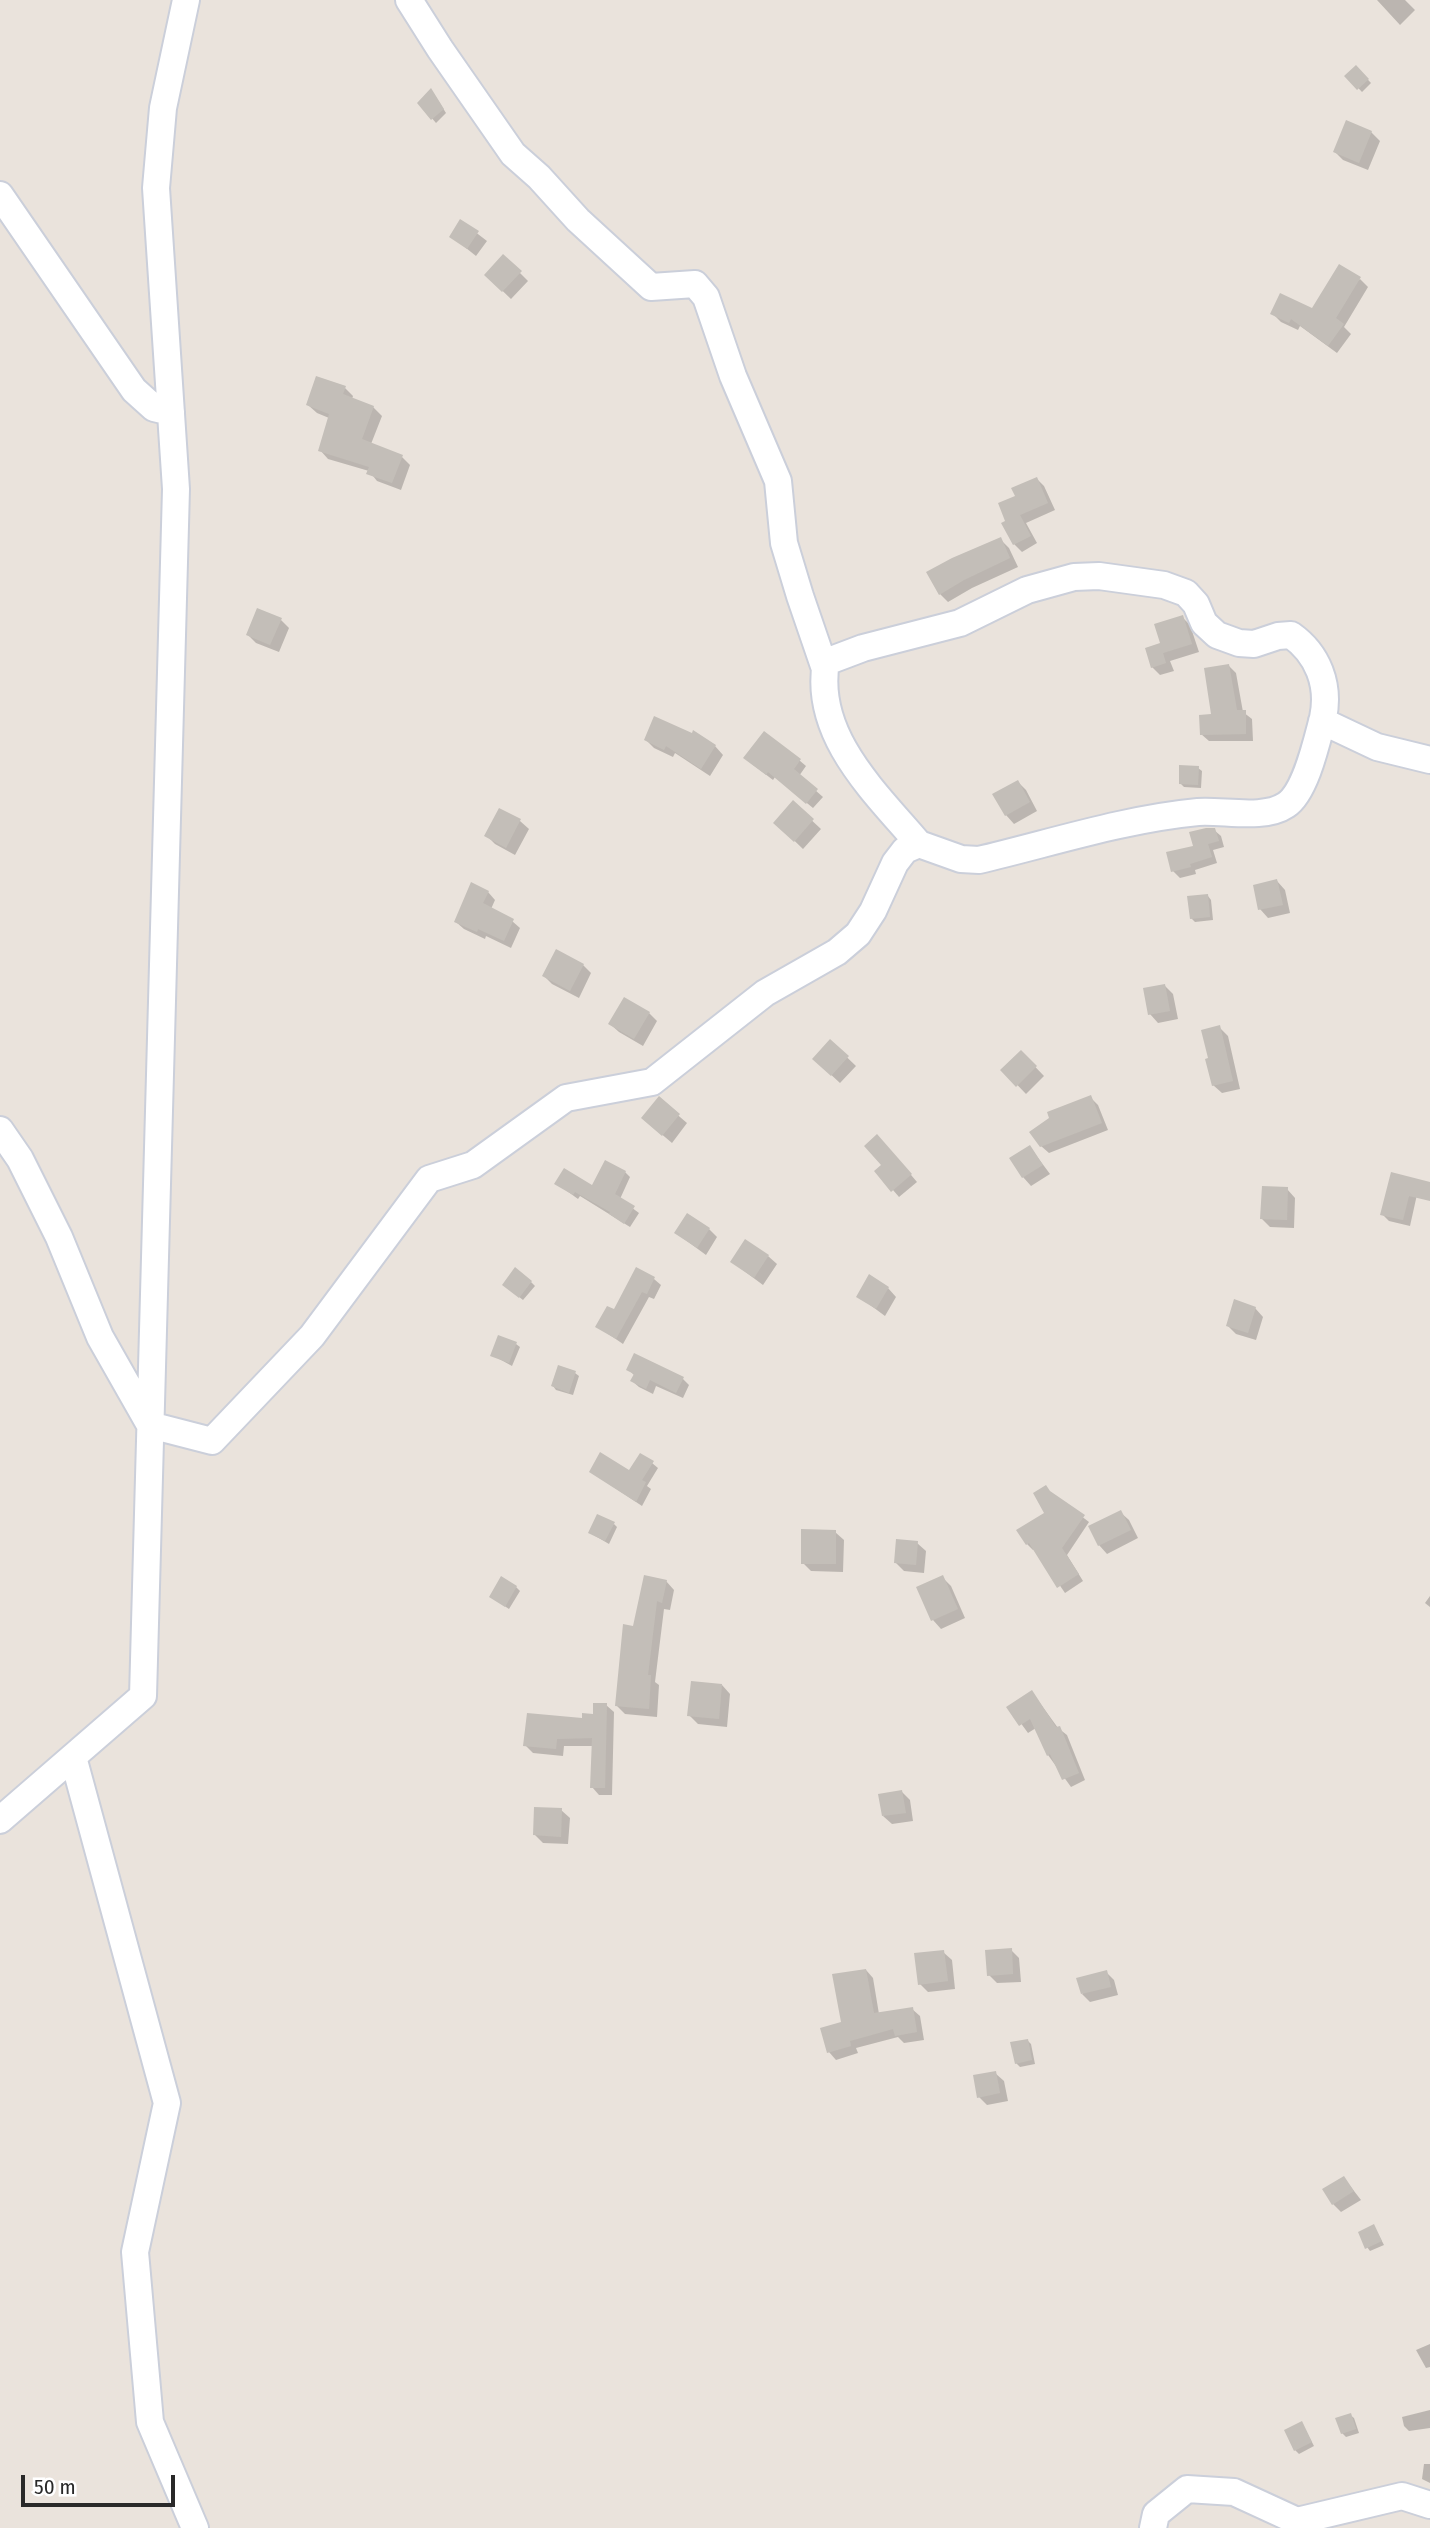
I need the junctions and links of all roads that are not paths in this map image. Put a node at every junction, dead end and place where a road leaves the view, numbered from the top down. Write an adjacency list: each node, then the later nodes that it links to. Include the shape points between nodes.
1 (186, 0): 4 (street, via 163,108 156,188)
2 (409, 0): 5 (street, via 513,154 579,220 651,287 695,285 706,297 733,376 778,481 784,542)
3 (0, 195): 4 (street, via 134,390 154,408)
4 (171, 412): 10 (street, via 176,489)
5 (825, 669): 6 (street, via 826,662 863,648 960,623 1027,590 1074,577 1099,576 1164,585 1185,593 1217,635 1240,643 1291,635 1306,645 1319,665 1326,703); 8 (street, via 823,685 835,734)
6 (1322, 721): 7 (street, via 1377,747); 8 (street, via 1303,783 1289,804 1276,811 1200,812 1139,821 979,860 961,859)
7 (1430, 760)
8 (919, 844): 10 (street, via 905,850 895,863 858,934 837,952 765,993 652,1082 566,1098 474,1165 429,1179 312,1336 212,1441)
9 (0, 1130): 10 (street, via 20,1159 59,1237 100,1337)
10 (150, 1425): 11 (street, via 143,1696)
11 (73, 1757): 12 (street); 14 (street, via 167,2103 135,2252 150,2422)
12 (0, 1820)
13 (1430, 2505): 15 (street, via 1402,2496 1297,2521 1234,2492 1187,2489 1156,2514)
14 (195, 2528)
15 (1153, 2528)

